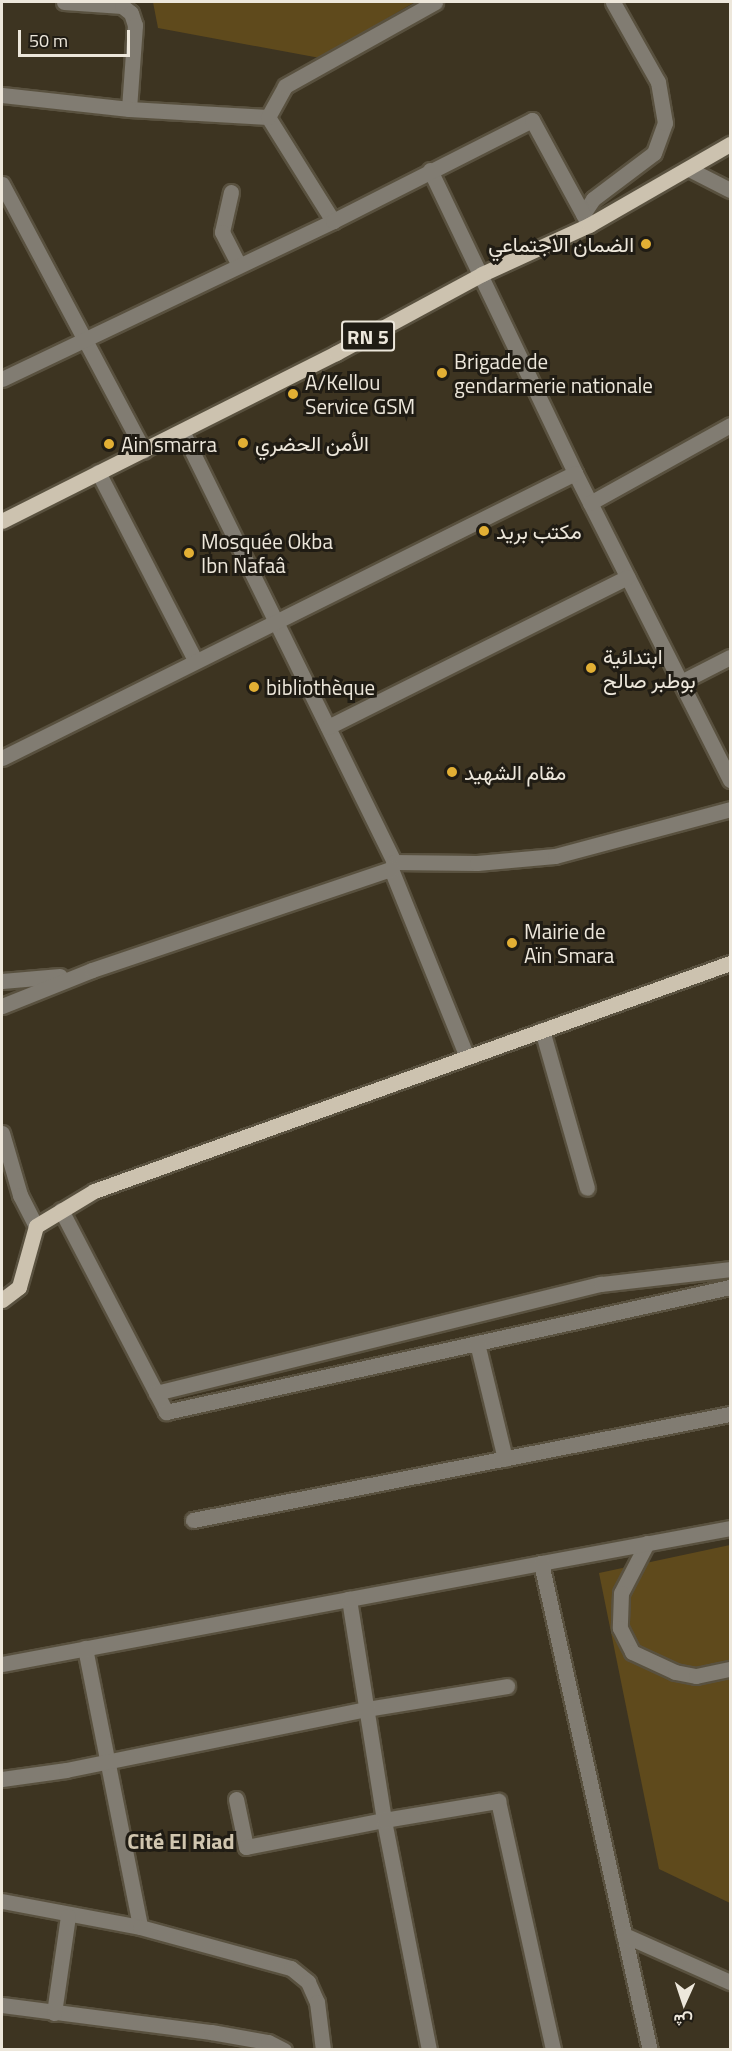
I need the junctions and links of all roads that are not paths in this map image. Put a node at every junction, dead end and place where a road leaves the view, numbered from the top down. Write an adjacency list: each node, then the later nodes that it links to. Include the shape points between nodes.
1 (64, 2): 5 (street, via 122,6 131,13 135,26)
2 (435, 2): 6 (street, via 285,86)
3 (613, 2): 13 (street, via 657,82 665,123 654,153 594,199)
4 (2, 95): 5 (street)
5 (129, 109): 6 (street)
6 (268, 117): 14 (street)
7 (730, 144): 8 (main road, RN 5)
8 (689, 169): 11 (street); 13 (main road, RN 5)
9 (430, 170): 13 (street, via 532,120); 14 (street); 16 (street)
10 (2, 184): 17 (street)
11 (730, 190)
12 (231, 192): 15 (street, via 222,232)
13 (586, 220): 16 (main road, RN 5)
14 (333, 221): 15 (street)
15 (239, 265): 17 (street)
16 (482, 274): 20 (main road, RN 5); 23 (street)
17 (81, 340): 18 (street); 21 (street)
18 (2, 379)
19 (730, 426): 24 (street)
20 (182, 431): 21 (main road, RN 5); 27 (street)
21 (144, 451): 22 (main road, RN 5)
22 (98, 472): 25 (main road, RN 5); 29 (street)
23 (575, 473): 24 (street); 27 (street)
24 (590, 503): 26 (street)
25 (2, 521)
26 (628, 578): 30 (street); 31 (street)
27 (275, 620): 29 (street); 31 (street)
28 (730, 657): 30 (street)
29 (195, 660): 32 (street)
30 (681, 682): 33 (street)
31 (328, 727): 35 (street)
32 (2, 758)
33 (730, 780)
34 (730, 809): 35 (street, via 555,856)
35 (392, 866): 37 (street); 41 (street)
36 (730, 963): 40 (main road)
37 (92, 970): 38 (street); 39 (street)
38 (2, 981)
39 (2, 1006)
40 (542, 1030): 41 (main road); 43 (street)
41 (467, 1057): 44 (main road, via 105,1187)
42 (2, 1133): 45 (street, via 20,1195)
43 (587, 1188)
44 (61, 1210): 45 (main road); 50 (street)
45 (36, 1226): 48 (main road, via 19,1287)
46 (730, 1269): 50 (street, via 601,1284)
47 (730, 1287): 49 (street)
48 (2, 1300)
49 (477, 1343): 50 (street, via 166,1412); 52 (street)
50 (156, 1393)
51 (730, 1414): 52 (street)
52 (505, 1459): 53 (street)
53 (193, 1520)
54 (730, 1528): 55 (street)
55 (647, 1543): 56 (street); 60 (street, via 621,1593 620,1628 632,1652 675,1672 696,1676)
56 (541, 1563): 57 (street); 70 (street)
57 (349, 1599): 58 (street); 62 (street)
58 (85, 1648): 59 (street); 63 (street)
59 (2, 1664)
60 (730, 1669)
61 (507, 1686): 62 (street)
62 (367, 1709): 63 (street); 66 (street)
63 (107, 1760): 64 (street); 69 (street)
64 (2, 1779)
65 (236, 1799): 66 (street, via 246,1847)
66 (384, 1821): 76 (street); 77 (street, via 498,1801)
67 (2, 1901): 68 (street)
68 (68, 1916): 69 (street); 73 (street)
69 (140, 1927): 75 (street, via 291,1968 308,1982 318,2002)
70 (624, 1935): 71 (street); 78 (street)
71 (730, 1982)
72 (2, 2005): 73 (street)
73 (54, 2013): 74 (street, via 211,2032 268,2042)
74 (284, 2049)
75 (322, 2049)
76 (429, 2049)
77 (553, 2049)
78 (650, 2049)

